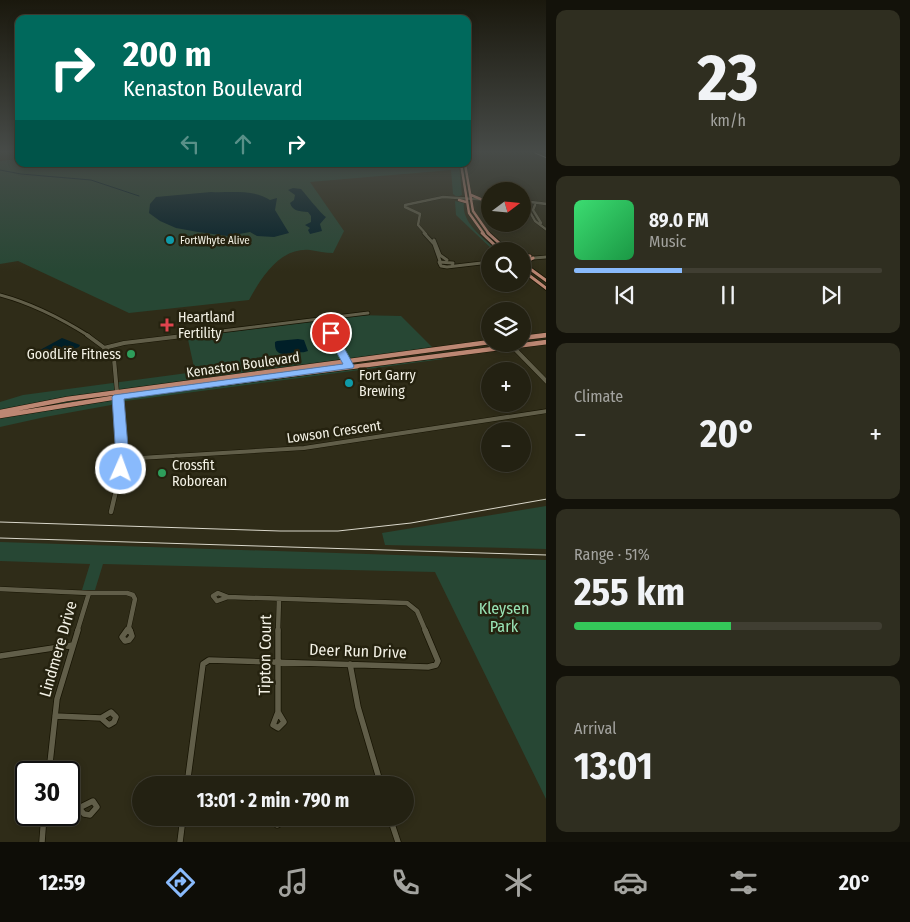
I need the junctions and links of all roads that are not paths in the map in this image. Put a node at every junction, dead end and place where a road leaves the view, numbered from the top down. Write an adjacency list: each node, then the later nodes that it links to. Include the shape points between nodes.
1 (465, 192): 4 (main road)
2 (470, 194): 5 (main road); 6 (main road)
3 (459, 199): 4 (main road); 4 (main road); 9 (street, via 437,198); 13 (street, via 439,200)
4 (466, 199): 6 (street); 18 (main road, via 468,213 476,227)
5 (481, 199)
6 (471, 200): 7 (street); 14 (main road)
7 (481, 200)
8 (481, 201): 14 (main road, via 474,203)
9 (411, 204): 13 (street); 15 (street, via 404,206)
10 (531, 204): 11 (street)
11 (535, 204): 12 (street); 17 (street, via 532,208 535,216)
12 (546, 204)
13 (417, 207): 15 (street); 24 (street, via 422,214 420,222 423,228 437,244 440,255)
14 (472, 208): 19 (main road, via 478,222)
15 (410, 209): 23 (street, via 420,214 418,225 434,244)
16 (531, 214): 17 (street)
17 (546, 229)
18 (492, 242)
19 (498, 242)
20 (546, 255): 21 (street)
21 (531, 257)
22 (481, 261): 24 (street)
23 (440, 262): 24 (street); 24 (street, via 442,266)
24 (450, 263)
25 (531, 270): 27 (main road)
26 (531, 277): 28 (main road)
27 (546, 282)
28 (546, 288)
29 (0, 295): 37 (street, via 83,332)
30 (368, 313): 31 (street)
31 (323, 319): 37 (street); 40 (street)
32 (546, 334): 33 (main road)
33 (531, 336)
34 (546, 342): 36 (main road, Kenaston Boulevard)
35 (481, 343): 40 (main road, Kenaston Boulevard)
36 (531, 343)
37 (104, 348): 42 (street, via 114,359)
38 (481, 349): 40 (main road, Kenaston Boulevard)
39 (519, 352): 41 (street)
40 (348, 364): 42 (main road, Kenaston Boulevard)
41 (546, 382)
42 (118, 395): 44 (main road, Kenaston Boulevard, via 67,399); 45 (main road, Kenaston Boulevard); 46 (street)
43 (546, 411): 46 (street, Lowson Crescent, via 264,453 176,454)
44 (0, 412)
45 (0, 416)
46 (122, 459): 47 (street)
47 (111, 512)
48 (0, 589): 49 (street, Lindmere Drive)
49 (89, 593): 52 (street, via 132,595 135,599); 53 (street, Lindmere Drive)
50 (228, 597): 51 (street)
51 (280, 599): 55 (street, Tipton Court); 56 (street, Deer Run Drive, via 411,605 417,611 438,661 428,667)
52 (129, 627)
53 (73, 645): 54 (street); 58 (street, Lindmere Drive)
54 (0, 656)
55 (277, 662): 56 (street, Deer Run Drive); 57 (street, Tipton Court); 61 (street, Deer Run Drive, via 214,659 203,664)
56 (350, 664): 62 (street, via 358,706)
57 (278, 712)
58 (55, 716): 59 (street); 60 (street, Lindmere Drive)
59 (101, 718)
60 (50, 761)
61 (188, 776)
62 (378, 776)
63 (43, 826): 66 (street)
64 (182, 826): 67 (street)
65 (393, 826): 68 (street)
66 (42, 842)
67 (180, 842)
68 (398, 842)

